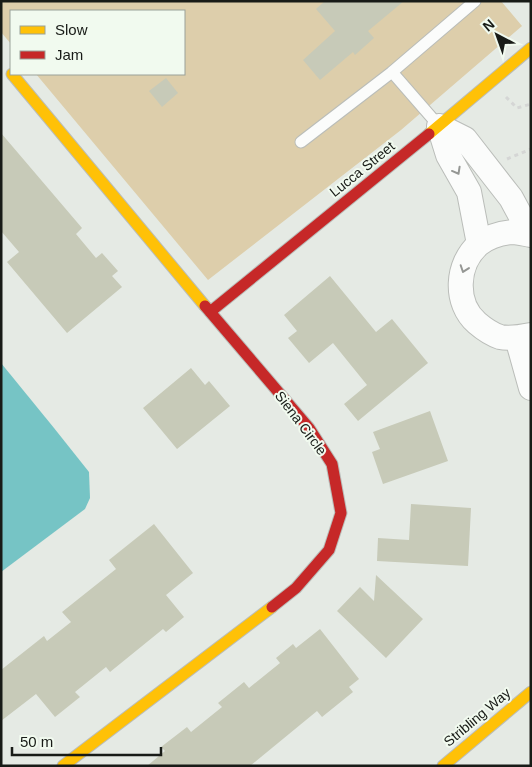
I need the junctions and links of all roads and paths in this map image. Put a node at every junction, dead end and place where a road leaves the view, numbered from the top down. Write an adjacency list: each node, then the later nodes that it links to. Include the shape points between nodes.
1 (474, 1): 5 (lane)
2 (531, 48): 9 (street, Lucca Street)
3 (1, 60): 4 (street, Siena Circle)
4 (10, 71)
5 (392, 72): 9 (lane); 10 (lane)
6 (14, 75): 15 (street, Siena Circle)
7 (504, 94): 8 (path, via 517,108)
8 (531, 104)
9 (439, 126): 13 (street, via 465,138 504,190 501,204); 14 (street, one-way to 14, via 448,155 469,192); 15 (street, Lucca Street)
10 (301, 142)
11 (531, 149): 12 (path)
12 (507, 159)
13 (525, 234): 14 (street, via 495,235)
14 (480, 244): 16 (street, one-way to 16, via 468,257 462,272 460,289 464,305 472,319 485,330 500,337)
15 (210, 312): 19 (street, Siena Circle, via 308,428 332,464 341,513 329,550 296,588)
16 (524, 336): 17 (street)
17 (531, 388)
18 (531, 692): 20 (street, Stribling Way)
19 (63, 766)
20 (443, 766)

